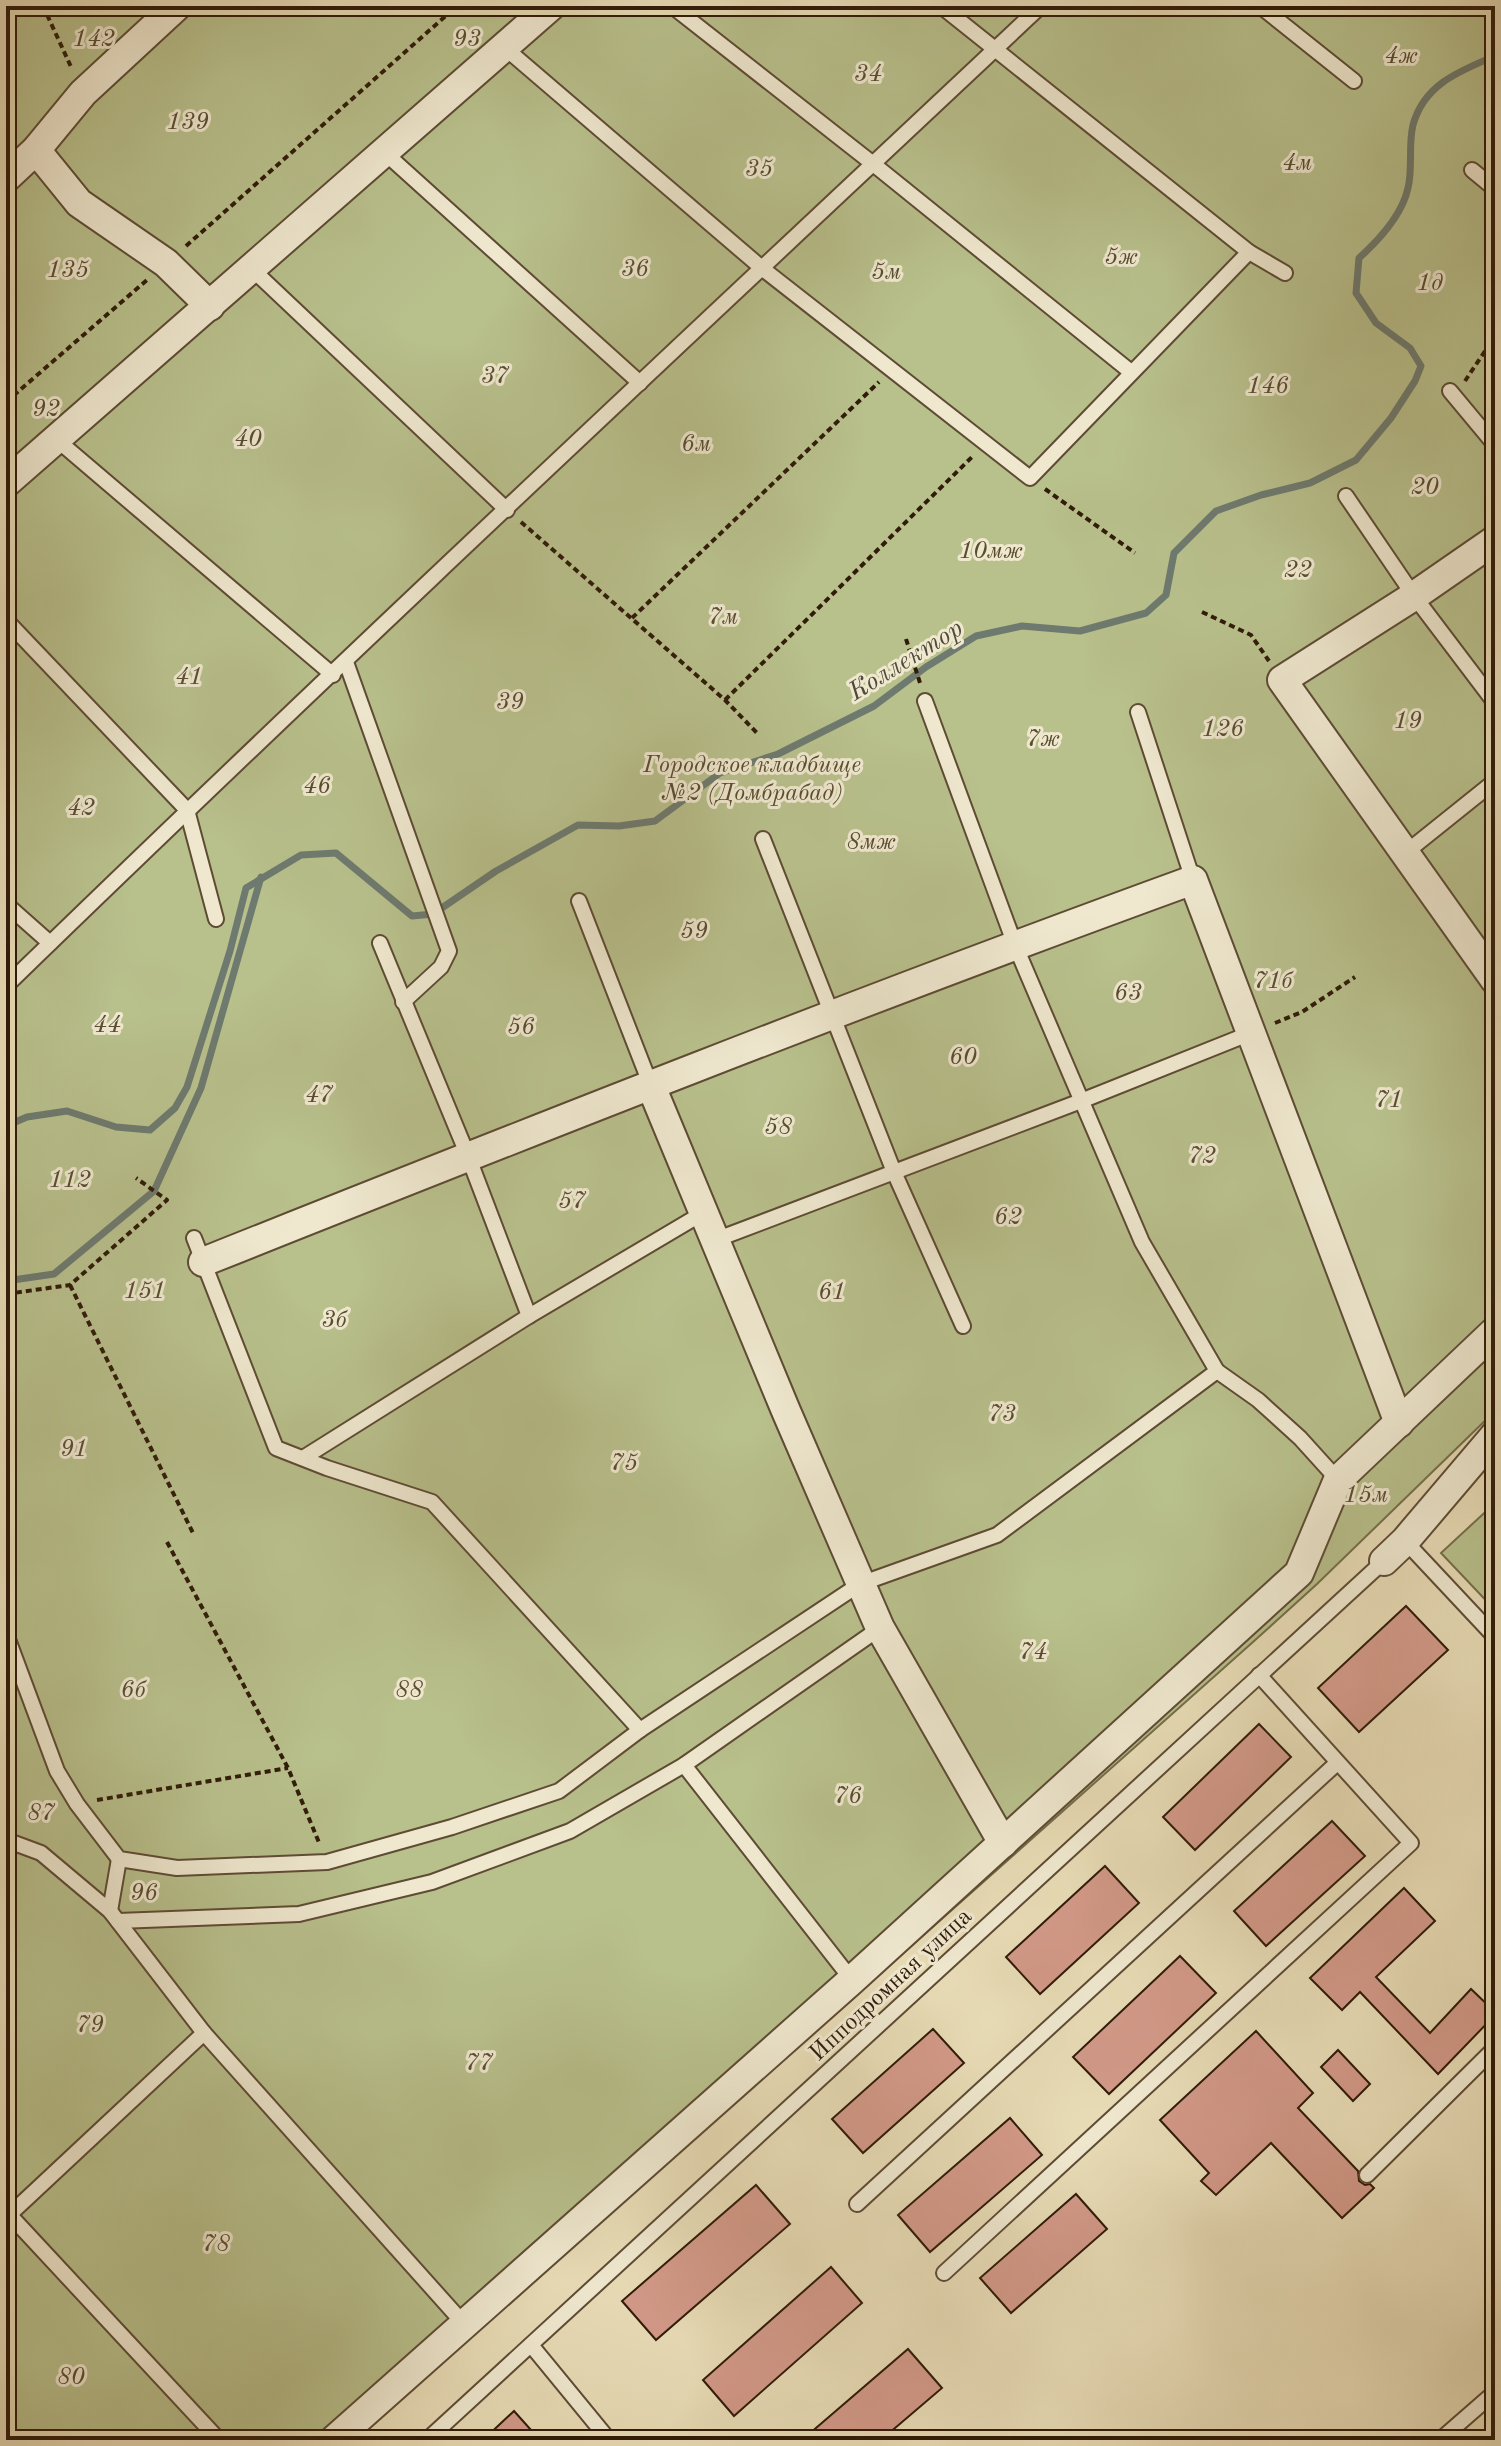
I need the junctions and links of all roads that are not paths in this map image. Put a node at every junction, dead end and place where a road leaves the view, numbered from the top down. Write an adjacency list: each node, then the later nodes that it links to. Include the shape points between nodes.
1 (177, 6): 10 (street, via 83,93)
2 (551, 6): 7 (street)
3 (672, 6): 12 (lane)
4 (941, 6): 8 (lane)
5 (1041, 6): 8 (lane)
6 (1260, 6): 9 (lane)
7 (504, 47): 11 (street); 18 (lane)
8 (995, 49): 12 (lane); 16 (lane)
9 (1354, 81)
10 (36, 150): 14 (street); 20 (street, via 79,203 166,263)
11 (384, 152): 17 (street); 22 (lane)
12 (872, 163): 18 (lane); 21 (lane)
13 (1472, 170): 15 (lane)
14 (6, 178)
15 (1495, 189)
16 (1249, 252): 19 (lane); 21 (lane)
17 (252, 269): 20 (street); 28 (lane)
18 (763, 269): 21 (lane, via 1030,478); 22 (lane)
19 (1285, 273)
20 (210, 306): 24 (street)
21 (1131, 372)
22 (640, 383): 28 (lane)
23 (1452, 394): 25 (lane)
24 (56, 439): 26 (street); 33 (lane)
25 (1495, 445)
26 (6, 483)
27 (1346, 496): 30 (lane)
28 (507, 510): 32 (lane)
29 (1495, 540): 30 (street)
30 (1414, 596): 35 (lane); 40 (street, via 1282,680)
31 (6, 620): 38 (lane)
32 (346, 662): 33 (lane); 50 (lane, via 449,951 441,967)
33 (333, 675): 38 (lane)
34 (925, 701): 47 (lane)
35 (1495, 703)
36 (1138, 712): 41 (lane)
37 (1495, 781): 40 (lane)
38 (187, 810): 44 (lane); 45 (lane)
39 (763, 839): 51 (lane)
40 (1404, 854): 48 (street)
41 (1193, 880): 47 (street); 52 (street)
42 (579, 901): 53 (lane)
43 (6, 904): 45 (lane)
44 (216, 919)
45 (50, 943): 49 (lane)
46 (380, 943): 50 (lane)
47 (1015, 945): 51 (street); 54 (lane)
48 (1495, 980)
49 (6, 986)
50 (403, 1002): 55 (lane)
51 (831, 1016): 53 (street); 56 (lane)
52 (1251, 1033): 54 (lane); 64 (street)
53 (651, 1086): 55 (street); 57 (street)
54 (1081, 1101): 56 (lane); 63 (lane, via 1142,1242)
55 (468, 1156): 59 (street); 60 (lane)
56 (894, 1172): 58 (lane); 61 (lane)
57 (703, 1213): 58 (street); 60 (lane)
58 (715, 1240): 70 (street)
59 (199, 1250): 66 (lane, via 276,1448)
60 (529, 1316): 66 (lane)
61 (963, 1326)
62 (1495, 1331): 64 (street)
63 (1217, 1371): 67 (lane, via 1258,1400); 70 (lane, via 997,1535)
64 (1399, 1423): 67 (street)
65 (1495, 1435): 68 (street)
66 (303, 1458): 75 (lane, via 432,1502)
67 (1338, 1480): 79 (street, via 1299,1573)
68 (1405, 1541): 69 (street); 73 (lane)
69 (1384, 1561): 74 (lane, Ипподромная улица)
70 (860, 1584): 71 (street); 75 (lane)
71 (880, 1628): 77 (lane); 79 (street)
72 (6, 1634): 80 (lane, via 57,1771)
73 (1495, 1637)
74 (1259, 1675): 76 (lane); 90 (lane, Ипподромная улица)
75 (640, 1730): 80 (lane, via 559,1791 327,1862 177,1868)
76 (1337, 1763): 86 (lane); 88 (lane, via 1411,1843)
77 (684, 1765): 81 (lane, via 570,1831 432,1882 299,1914); 82 (lane)
78 (6, 1840): 81 (lane, via 41,1853)
79 (1003, 1843): 82 (street)
80 (119, 1859): 81 (lane)
81 (114, 1916): 83 (lane)
82 (852, 1980): 89 (street)
83 (204, 2033): 87 (lane); 89 (lane)
84 (1495, 2048): 85 (lane)
85 (1367, 2175)
86 (857, 2204)
87 (7, 2215): 92 (lane)
88 (944, 2273)
89 (465, 2325): 93 (street)
90 (531, 2345): 94 (lane, Ипподромная улица); 95 (lane)
91 (1495, 2392): 96 (lane)
92 (219, 2440)
93 (334, 2440)
94 (427, 2440)
95 (609, 2440)
96 (1440, 2440)

